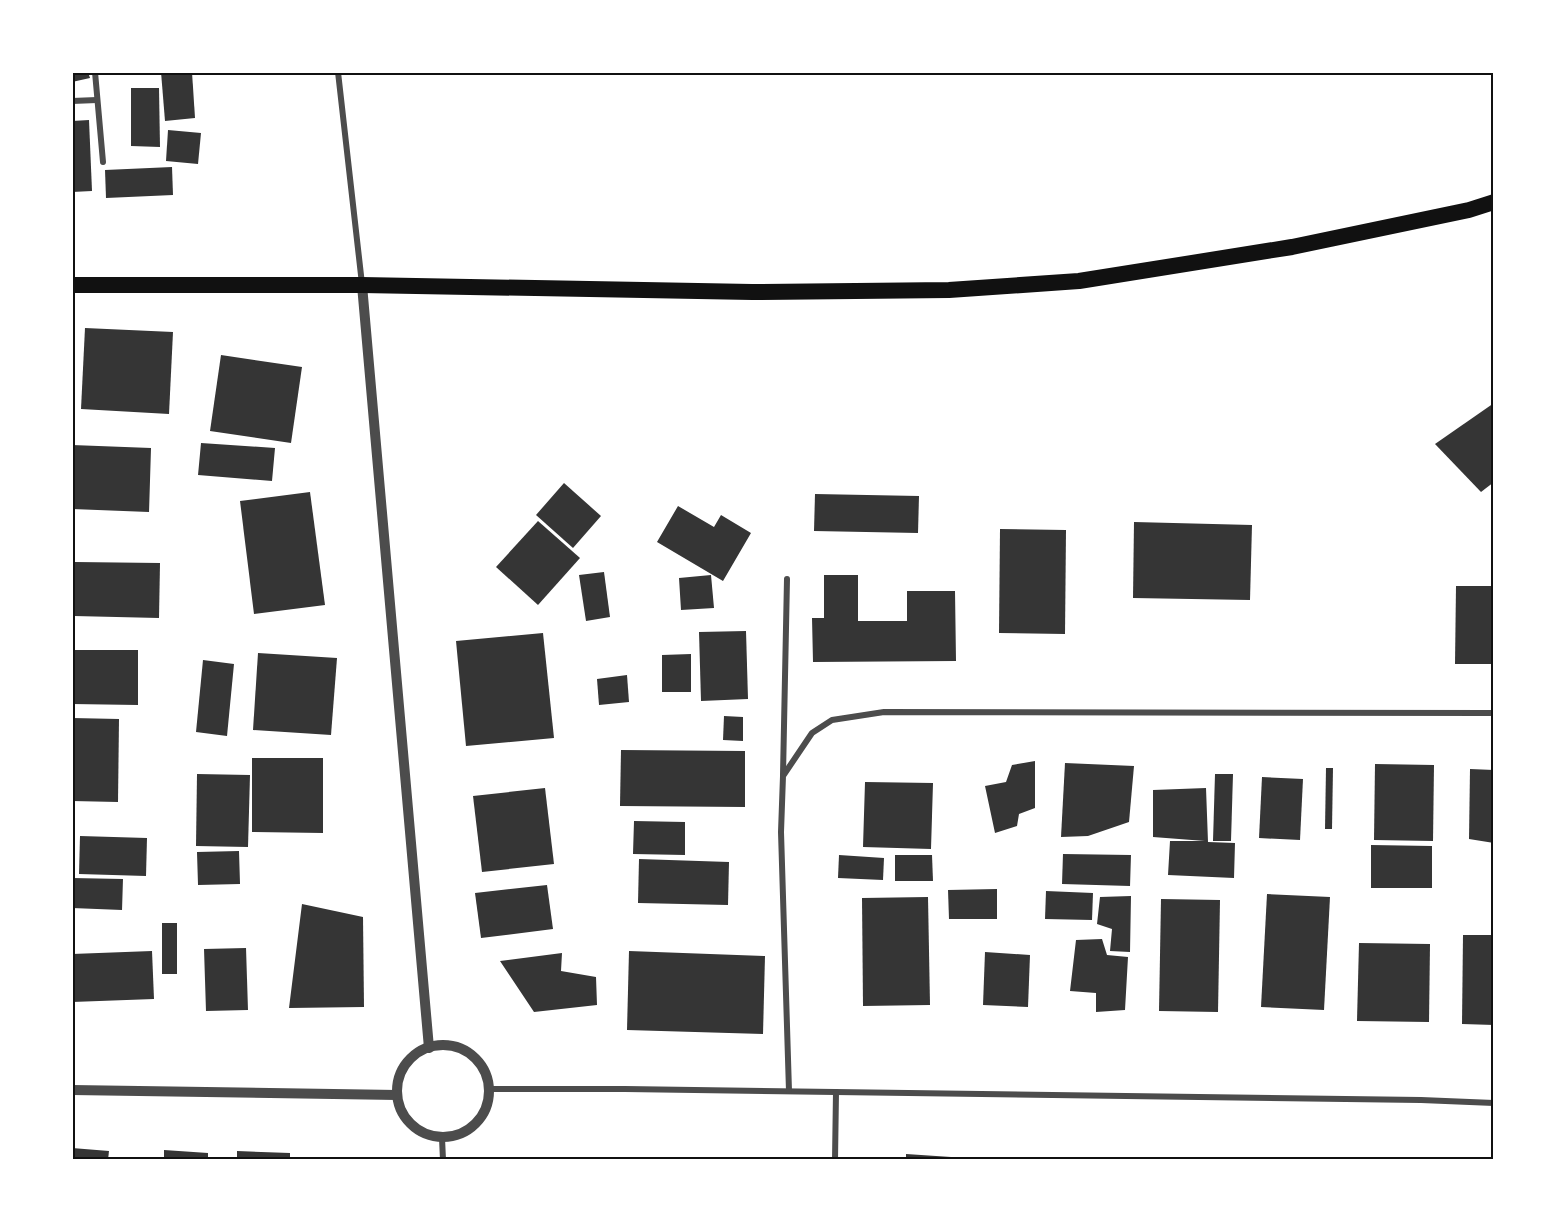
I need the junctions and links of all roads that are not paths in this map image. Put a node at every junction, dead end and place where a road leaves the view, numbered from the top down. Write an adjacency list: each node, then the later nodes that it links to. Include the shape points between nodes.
1 (95, 72): 3 (street)
2 (338, 72): 8 (street)
3 (97, 100): 4 (street); 5 (street)
4 (72, 101)
5 (103, 162)
6 (1494, 202): 8 (highway, via 1292,247 1079,281 949,290 763,292)
7 (72, 285): 8 (highway)
8 (362, 285): 12 (street)
9 (787, 579): 11 (street)
10 (1494, 713): 11 (street, via 884,712 832,720 812,733)
11 (783, 776): 15 (street, via 781,832)
12 (429, 1048): 13 (street, via 452,1046 466,1051 486,1074); 17 (street, via 409,1060 401,1072)
13 (489, 1089): 15 (street); 19 (street, via 488,1105 481,1119 457,1136)
14 (72, 1090): 17 (street)
15 (789, 1091): 16 (street)
16 (836, 1092): 18 (street); 21 (street)
17 (397, 1095): 19 (street, via 403,1116 413,1127)
18 (1494, 1103)
19 (442, 1138): 20 (street)
20 (443, 1160)
21 (835, 1160)

